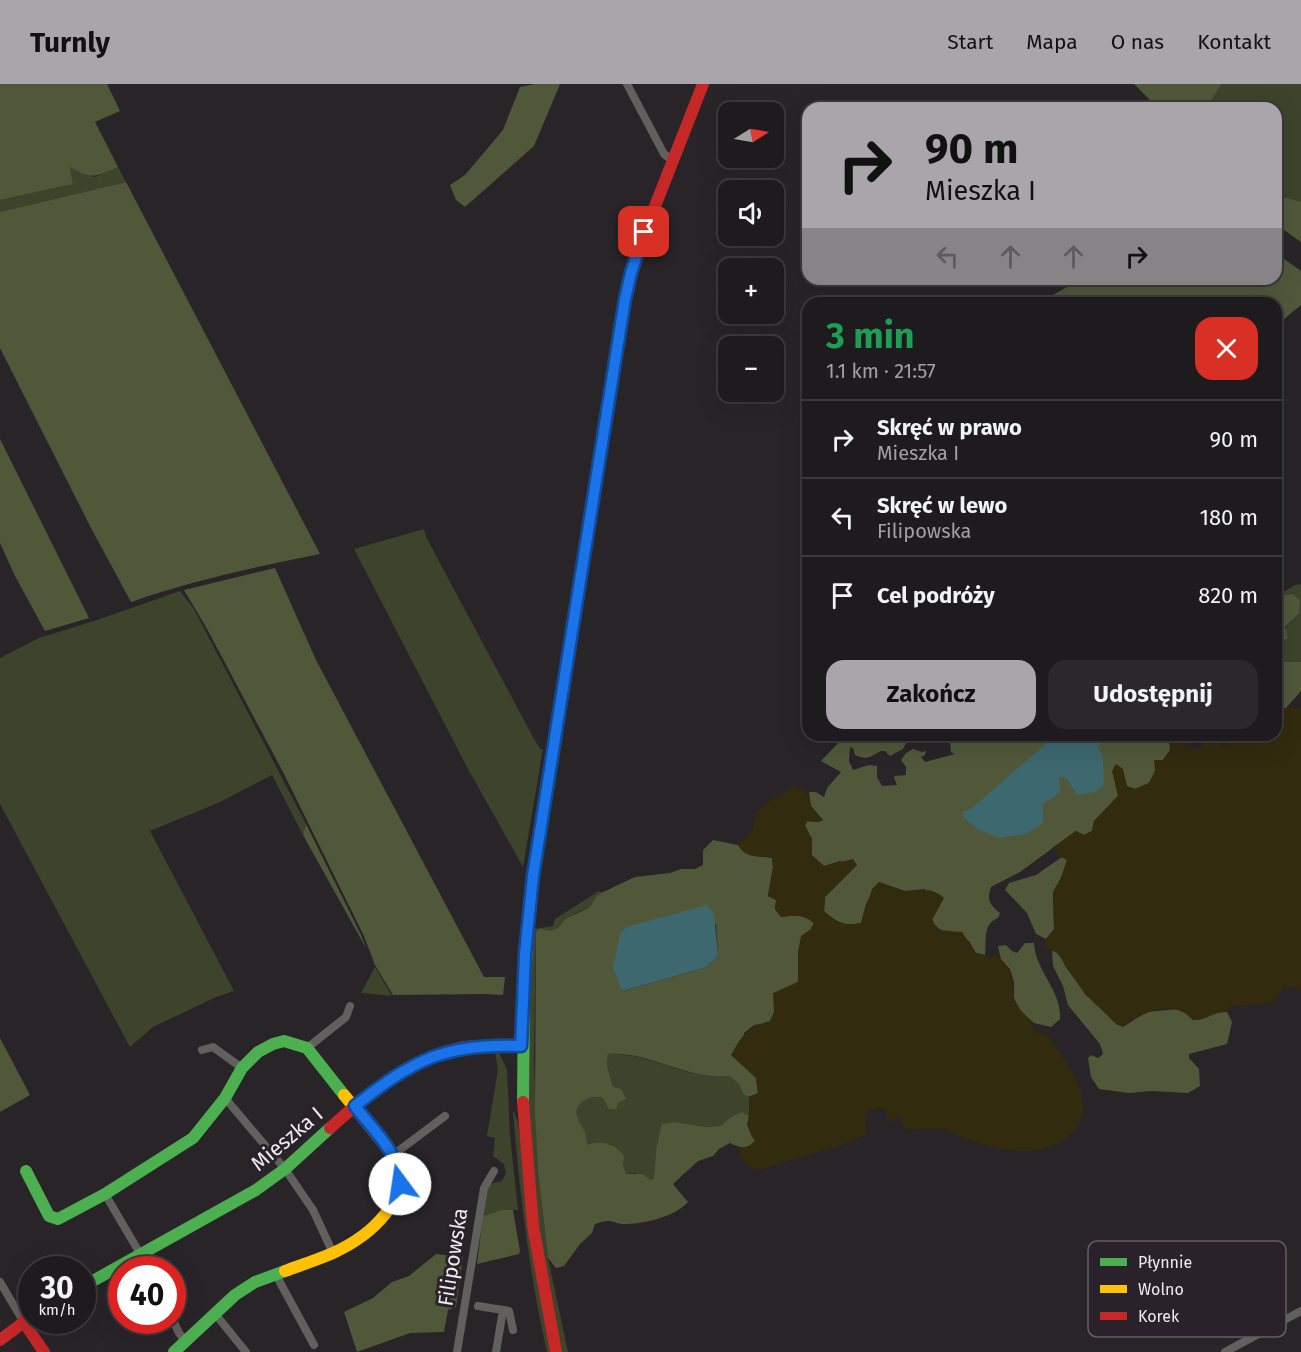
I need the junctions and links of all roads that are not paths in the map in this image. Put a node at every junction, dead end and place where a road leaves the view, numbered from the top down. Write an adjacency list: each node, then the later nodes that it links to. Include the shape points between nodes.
1 (627, 84): 3 (street, via 664,154)
2 (703, 84): 3 (street)
3 (673, 162): 5 (street, via 639,247 624,306 533,876)
4 (350, 1006): 6 (street, via 346,1017)
5 (521, 1046): 10 (street, Mieszka I, via 465,1047 436,1056 408,1068); 41 (street, via 528,1187)
6 (307, 1048): 8 (street, via 289,1041 273,1044); 10 (street)
7 (202, 1050): 8 (street, via 213,1047)
8 (242, 1068): 9 (street)
9 (225, 1098): 13 (street); 16 (street, via 193,1138)
10 (355, 1106): 12 (street); 13 (street, Mieszka I)
11 (445, 1116): 12 (street)
12 (393, 1155): 17 (street, via 400,1174 393,1203 381,1219)
13 (285, 1169): 17 (street, via 313,1210); 18 (street, Mieszka I, via 256,1190)
14 (26, 1171): 16 (street, via 54,1219)
15 (494, 1172): 39 (street, Filipowska, via 484,1188)
16 (105, 1194): 18 (street)
17 (333, 1253): 19 (street)
18 (141, 1255): 20 (street, Mieszka I)
19 (276, 1275): 26 (street, via 235,1295); 35 (street)
20 (96, 1279)
21 (0, 1282): 22 (street)
22 (18, 1306)
23 (477, 1306): 24 (street)
24 (503, 1310): 29 (street, via 509,1311); 40 (street)
25 (1301, 1311): 27 (street)
26 (216, 1315): 34 (street); 38 (street)
27 (1286, 1319)
28 (18, 1325): 33 (street)
29 (513, 1330)
30 (35, 1334): 36 (street)
31 (180, 1334): 34 (street)
32 (1253, 1337): 42 (street)
33 (0, 1340)
34 (186, 1342): 37 (street)
35 (314, 1345)
36 (44, 1352)
37 (174, 1352)
38 (246, 1352)
39 (457, 1352)
40 (496, 1352)
41 (556, 1352)
42 (1225, 1352)

